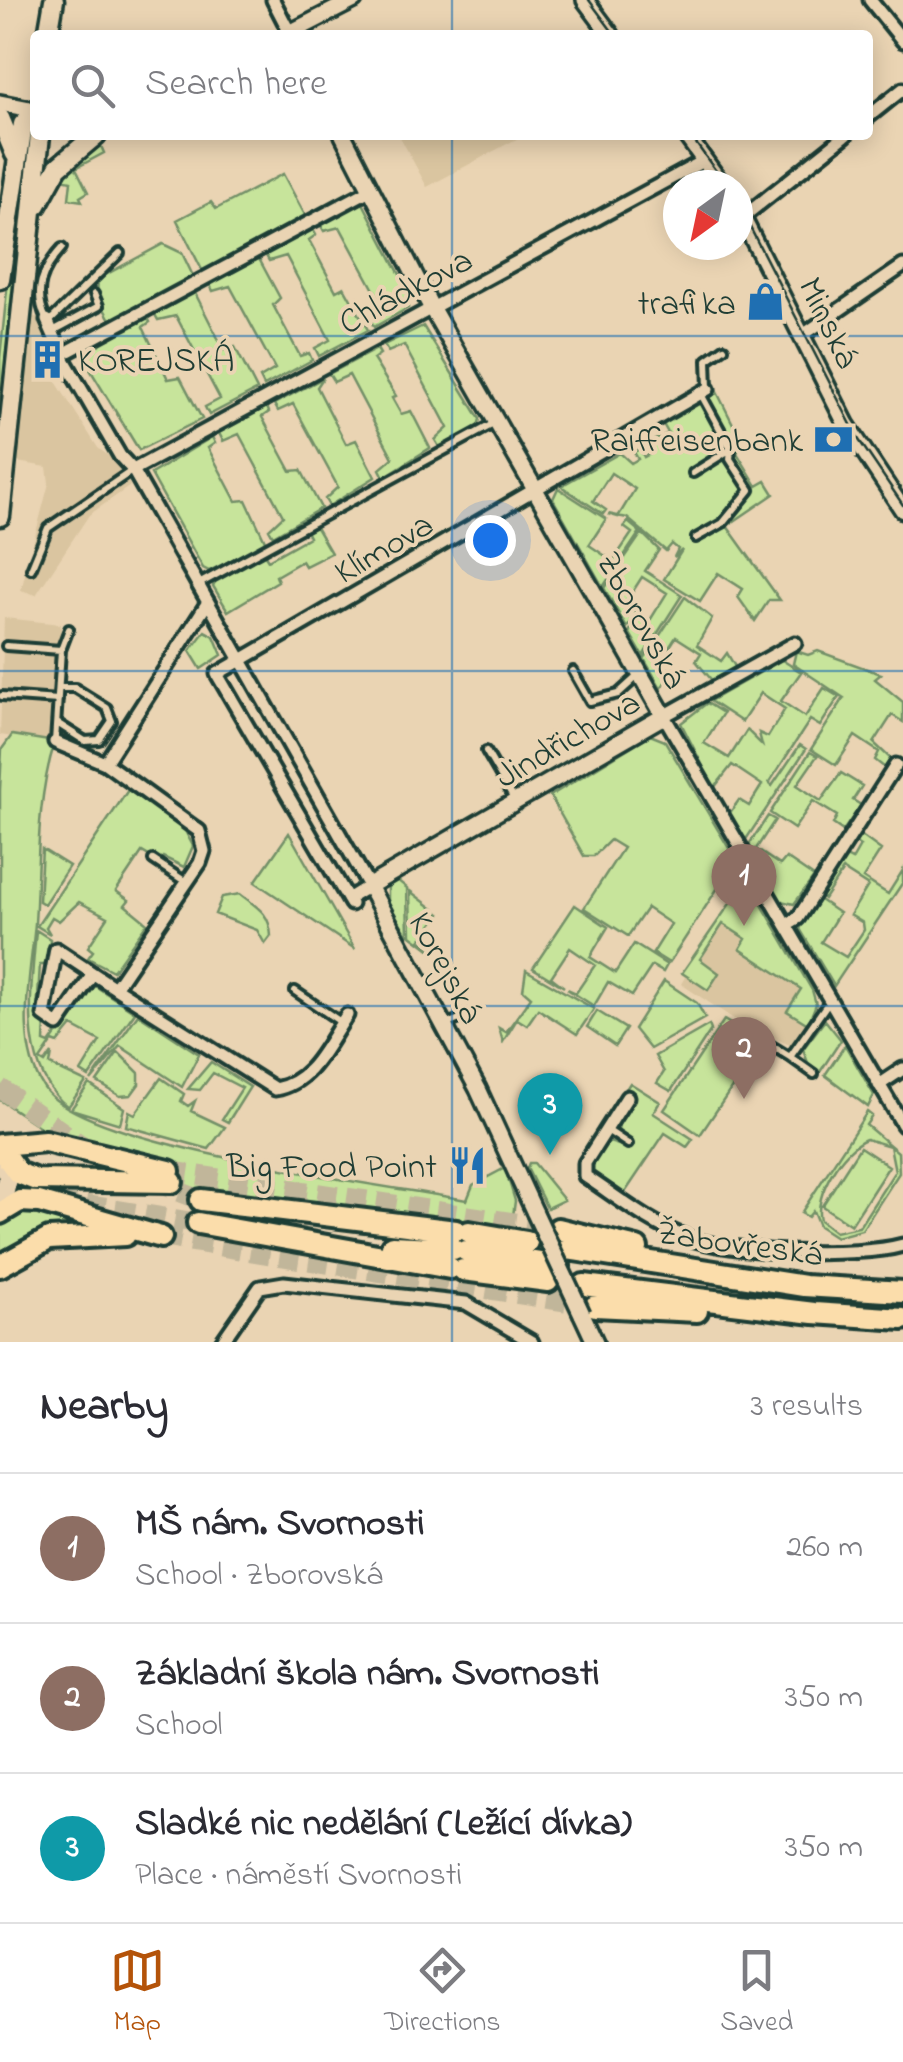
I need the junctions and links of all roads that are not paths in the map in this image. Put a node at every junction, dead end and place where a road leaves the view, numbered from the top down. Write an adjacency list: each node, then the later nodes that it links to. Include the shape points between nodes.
1 (54, 0): 6 (main road)
2 (273, 0): 7 (street)
3 (354, 0): 8 (street)
4 (585, 0): 9 (street)
5 (870, 0): 10 (street)
6 (49, 30)
7 (287, 30)
8 (297, 30)
9 (608, 30)
10 (903, 41)
11 (903, 89): 14 (street)
12 (0, 103): 13 (street)
13 (30, 110)
14 (873, 113)
15 (30, 116): 23 (main road)
16 (0, 118): 23 (main road)
17 (39, 140): 27 (main road)
18 (90, 140): 27 (main road, via 58,167)
19 (345, 140): 25 (street, Zborovská)
20 (690, 140): 22 (street)
21 (839, 140): 26 (street)
22 (705, 160): 24 (street); 34 (street, Chládkova)
23 (17, 161): 32 (main road)
24 (712, 170)
25 (370, 190): 34 (street, Zborovská); 38 (street)
26 (753, 203)
27 (28, 223): 46 (main road)
28 (753, 238): 36 (street, Minská)
29 (62, 248): 35 (lane, via 46,265 40,286 40,307)
30 (120, 253): 35 (lane)
31 (903, 266): 36 (street)
32 (0, 279)
33 (94, 294): 35 (lane, via 99,306)
34 (431, 306): 40 (street, Zborovská); 42 (street, Chládkova)
35 (50, 325): 38 (street, Korejská)
36 (803, 335): 45 (street, Minská, via 852,434)
37 (724, 348): 39 (lane, via 707,360)
38 (65, 353): 42 (street, Korejská)
39 (705, 393): 41 (lane); 44 (street, Klímova)
40 (496, 422): 44 (street, Zborovská); 49 (lane)
41 (731, 449): 43 (lane); 47 (lane, via 730,459 750,490 723,523)
42 (133, 470): 48 (lane, via 48,528); 49 (street, Korejská)
43 (692, 473)
44 (536, 492): 55 (street, Klímova); 57 (street, Zborovská)
45 (903, 510)
46 (0, 516)
47 (696, 538)
48 (31, 570)
49 (198, 584): 50 (street, Korejská)
50 (208, 602): 55 (street, Korejská); 65 (street)
51 (69, 629): 54 (lane)
52 (795, 643): 61 (street, Jindřichova)
53 (6, 646): 54 (lane)
54 (61, 650): 58 (lane)
55 (238, 660): 70 (street, Korejská); 70 (street, via 217,674 350,902)
56 (573, 671): 57 (lane, via 590,701 618,694)
57 (640, 674): 61 (street, Zborovská)
58 (59, 688): 60 (lane); 62 (lane, via 74,688 107,708 112,721 99,740 85,741)
59 (2, 696): 60 (lane)
60 (58, 700): 62 (lane)
61 (664, 716): 67 (street, Jindřichova); 71 (street, Zborovská)
62 (57, 723): 63 (lane)
63 (56, 742): 65 (street)
64 (486, 751): 67 (lane)
65 (105, 763): 69 (street, via 200,831 204,851)
66 (896, 765): 71 (street, via 798,918)
67 (516, 802): 70 (street, Jindřichova)
68 (154, 860): 69 (lane)
69 (187, 882): 73 (street)
70 (369, 886): 78 (street, Korejská)
71 (786, 925): 83 (street, Zborovská)
72 (92, 974): 72 (street, via 56,949 44,1015 58,1026); 73 (street)
73 (115, 988): 77 (street, via 275,1088 307,1075)
74 (295, 991): 77 (lane)
75 (825, 1008): 80 (lane)
76 (462, 1018): 78 (lane)
77 (344, 1019)
78 (444, 1026): 96 (street, Korejská, bridge)
79 (741, 1027): 80 (lane)
80 (790, 1057): 82 (lane)
81 (903, 1070): 83 (street)
82 (814, 1074)
83 (879, 1085): 85 (street, Zborovská)
84 (628, 1097): 86 (street)
85 (903, 1125)
86 (607, 1130): 87 (lane); 94 (street, via 585,1163 585,1176 674,1232 704,1242 805,1251 868,1253)
87 (628, 1144)
88 (1, 1148): 88 (highway, via 45,1141 171,1176 36,1180 18,1173); 90 (main road, via 8,1179)
89 (202, 1200): 95 (highway, via 316,1216)
90 (0, 1211): 97 (highway, via 39,1202 161,1236 65,1236 32,1245)
91 (198, 1223): 95 (highway, via 316,1244)
92 (558, 1229): 98 (highway)
93 (527, 1242): 95 (highway)
94 (903, 1246)
95 (460, 1250): 96 (highway, Žabovřeská)
96 (559, 1265): 98 (highway, Žabovřeská); 101 (street, Korejská, bridge)
97 (0, 1266)
98 (730, 1275): 100 (highway, Žabovřeská)
99 (584, 1285): 102 (highway, Žabovřeská)
100 (903, 1292)
101 (588, 1310): 102 (highway); 106 (street, Korejská)
102 (798, 1312): 103 (highway, Žabovřeská)
103 (903, 1319)
104 (529, 1340): 105 (street, via 466,1303 284,1283 260,1287)
105 (222, 1342)
106 (595, 1342)

